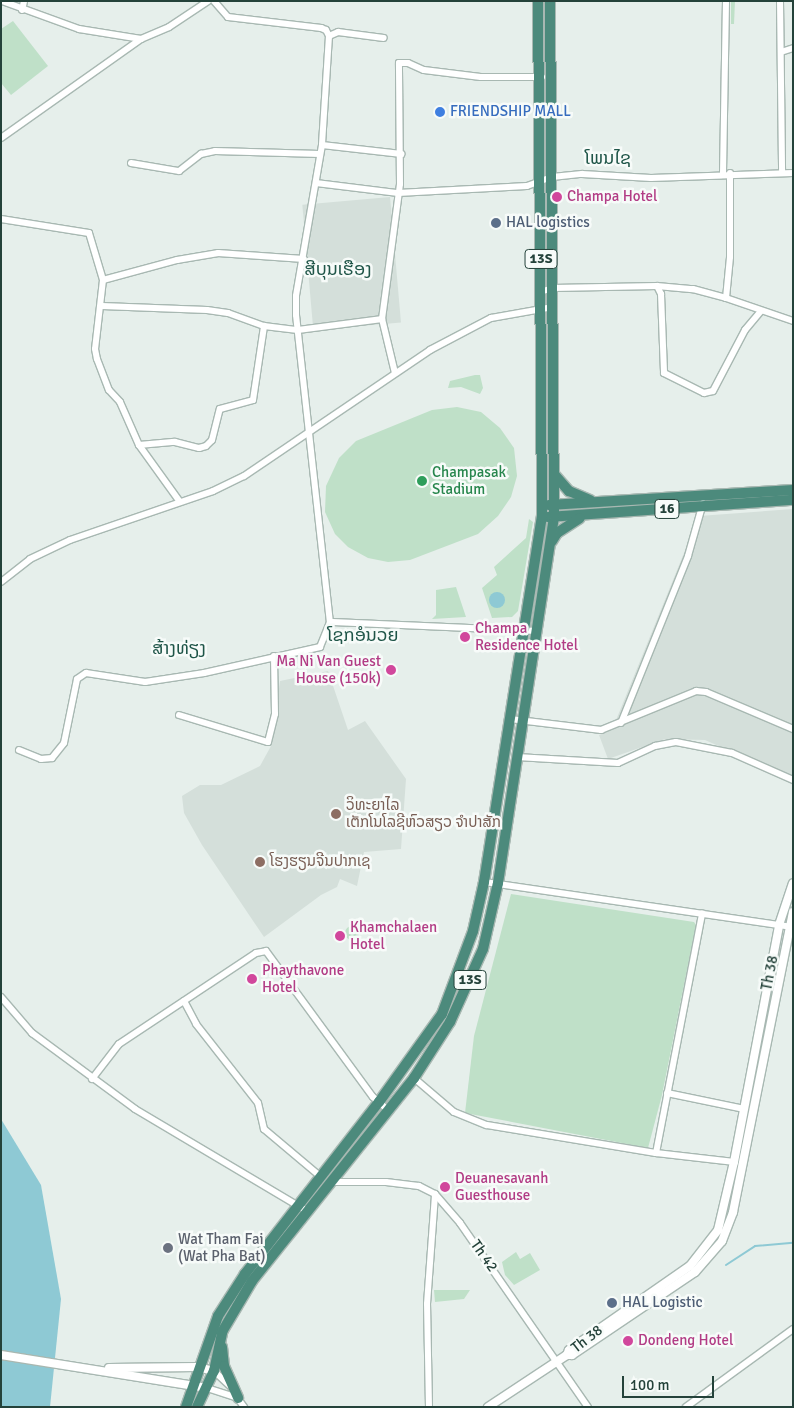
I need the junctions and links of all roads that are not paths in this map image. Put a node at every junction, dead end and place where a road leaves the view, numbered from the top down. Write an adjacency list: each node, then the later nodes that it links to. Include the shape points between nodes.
1 (2, 1): 9 (street)
2 (24, 1): 9 (street)
3 (208, 1): 12 (street, via 169,27)
4 (214, 1): 10 (street, via 228,17 321,28)
5 (538, 1): 15 (highway, 13S)
6 (550, 1): 16 (highway, 13S)
7 (726, 1): 22 (street)
8 (780, 1): 14 (street)
9 (22, 10): 12 (street, via 79,29)
10 (329, 36): 11 (street, via 338,32); 18 (street)
11 (384, 38)
12 (141, 39): 17 (street)
13 (793, 48): 14 (street)
14 (781, 52): 23 (street)
15 (538, 77): 16 (street); 20 (street, via 481,78 399,63); 26 (highway, 13S)
16 (550, 77): 25 (highway, 13S)
17 (1, 138)
18 (322, 145): 19 (street); 20 (street)
19 (320, 154): 21 (street, via 216,151 201,154 179,170); 27 (street)
20 (401, 154): 28 (street)
21 (131, 163)
22 (727, 173): 23 (street); 25 (street, via 652,178 582,174); 35 (street, via 730,257)
23 (782, 173): 24 (street)
24 (793, 173)
25 (552, 177): 26 (street); 33 (highway, 13S)
26 (540, 182): 28 (street, via 527,186); 34 (highway, 13S)
27 (316, 183): 28 (street); 30 (street)
28 (398, 193): 40 (street)
29 (1, 219): 31 (street, via 89,233)
30 (304, 259): 31 (street, via 218,253 177,260); 43 (street, via 296,296)
31 (103, 280): 36 (street)
32 (657, 286): 33 (street); 35 (street, via 693,289); 39 (street, via 661,294 664,372 704,393 713,391 744,330)
33 (553, 288): 34 (street); 38 (highway, 13S)
34 (540, 292): 37 (highway, 13S)
35 (726, 298): 39 (street)
36 (102, 306): 42 (street, via 207,310 228,313); 46 (street, via 95,349 97,359 109,390 120,402)
37 (540, 307): 38 (street); 44 (street, via 491,318 430,350); 54 (highway, 13S)
38 (553, 307): 47 (highway, 13S)
39 (761, 311): 41 (street)
40 (382, 319): 43 (street); 44 (street)
41 (793, 321)
42 (264, 326): 43 (street); 46 (street, via 253,400 220,409 212,440 206,446 199,448 175,442)
43 (298, 330): 45 (street)
44 (395, 373): 45 (street)
45 (308, 433): 51 (street, via 244,476); 60 (street)
46 (140, 445): 51 (street)
47 (554, 474): 52 (highway, via 569,491); 53 (highway, 13S)
48 (793, 490): 50 (highway, 16)
49 (793, 500): 50 (highway, 16)
50 (703, 501): 52 (highway, 16); 55 (highway, 16); 67 (street, via 688,556)
51 (180, 502): 59 (street, via 70,540 30,559)
52 (600, 502): 53 (highway, 16)
53 (554, 505): 54 (highway, 16); 57 (highway, 13S)
54 (542, 506): 56 (highway, 13S)
55 (600, 514): 57 (highway, 16); 58 (highway, via 574,519 557,533)
56 (542, 517): 57 (highway, 16); 61 (highway, 13S)
57 (554, 517): 58 (highway, 13S)
58 (551, 544): 62 (highway, 13S)
59 (1, 582)
60 (330, 622): 61 (street); 63 (street, via 320,646)
61 (522, 628): 62 (street); 65 (highway, 13S)
62 (535, 631): 66 (highway, 13S)
63 (274, 656): 64 (street, via 275,714 268,742); 69 (street, via 163,681 127,682 86,673 77,679 64,743 52,758 41,758)
64 (179, 715)
65 (510, 719): 66 (street); 72 (highway, 13S)
66 (522, 720): 67 (street, via 592,730); 70 (highway, 13S)
67 (620, 723): 68 (street, via 696,691 706,692)
68 (793, 729)
69 (19, 750)
70 (517, 756): 71 (street, via 618,763 664,742 676,742 732,753); 73 (highway, 13S)
71 (793, 780)
72 (484, 882): 73 (street); 84 (highway, 13S, via 473,930 442,1014)
73 (498, 883): 76 (street); 81 (highway, 13S, via 483,949 468,984 450,1022)
74 (793, 883): 77 (street, Th 38)
75 (793, 912): 78 (street, Th 38)
76 (702, 913): 77 (street); 83 (street)
77 (779, 925): 78 (street); 85 (street, Th 38)
78 (790, 927): 97 (street, Th 38, via 733,1212 722,1241 695,1272 572,1355)
79 (1, 997): 82 (street, via 32,1033)
80 (184, 1001): 82 (street, via 119,1044); 84 (street, via 256,953 266,951); 89 (street, via 196,1024 258,1103 264,1129)
81 (414, 1078): 86 (highway, 13S); 87 (street, via 454,1112 487,1125)
82 (92, 1079): 92 (street, via 165,1128)
83 (667, 1093): 85 (street); 87 (street)
84 (379, 1102): 86 (street); 89 (highway, 13S)
85 (744, 1109): 88 (street, Th 38)
86 (389, 1111): 90 (highway, 13S)
87 (656, 1154): 88 (street)
88 (734, 1162): 97 (street, Th 38, via 724,1215 706,1248 690,1266 569,1350)
89 (322, 1176): 92 (highway, 13S)
90 (332, 1182): 91 (street, Th 42, via 386,1182 419,1186); 93 (highway, 13S)
91 (435, 1194): 98 (street, Th 42, via 452,1212); 108 (street, via 427,1304)
92 (299, 1204): 93 (street); 99 (highway, 13S, via 245,1274 218,1316)
93 (307, 1211): 95 (highway, 13S, via 252,1281)
94 (793, 1329): 111 (street)
95 (222, 1332): 101 (highway, 13S); 104 (highway, via 224,1366)
96 (1, 1355): 100 (street)
97 (567, 1355): 98 (street, Th 38)
98 (558, 1362): 109 (street, Th 38); 110 (street, Th 42)
99 (198, 1367): 100 (street); 101 (street); 102 (highway, 13S)
100 (85, 1368): 102 (street)
101 (214, 1371): 103 (highway, 13S); 104 (street)
102 (192, 1385): 103 (street); 105 (highway, 13S)
103 (207, 1388): 104 (street, via 223,1390); 106 (highway, 13S)
104 (238, 1398): 107 (street)
105 (186, 1407)
106 (197, 1407)
107 (244, 1407)
108 (429, 1407)
109 (488, 1407)
110 (588, 1407)
111 (686, 1407)

